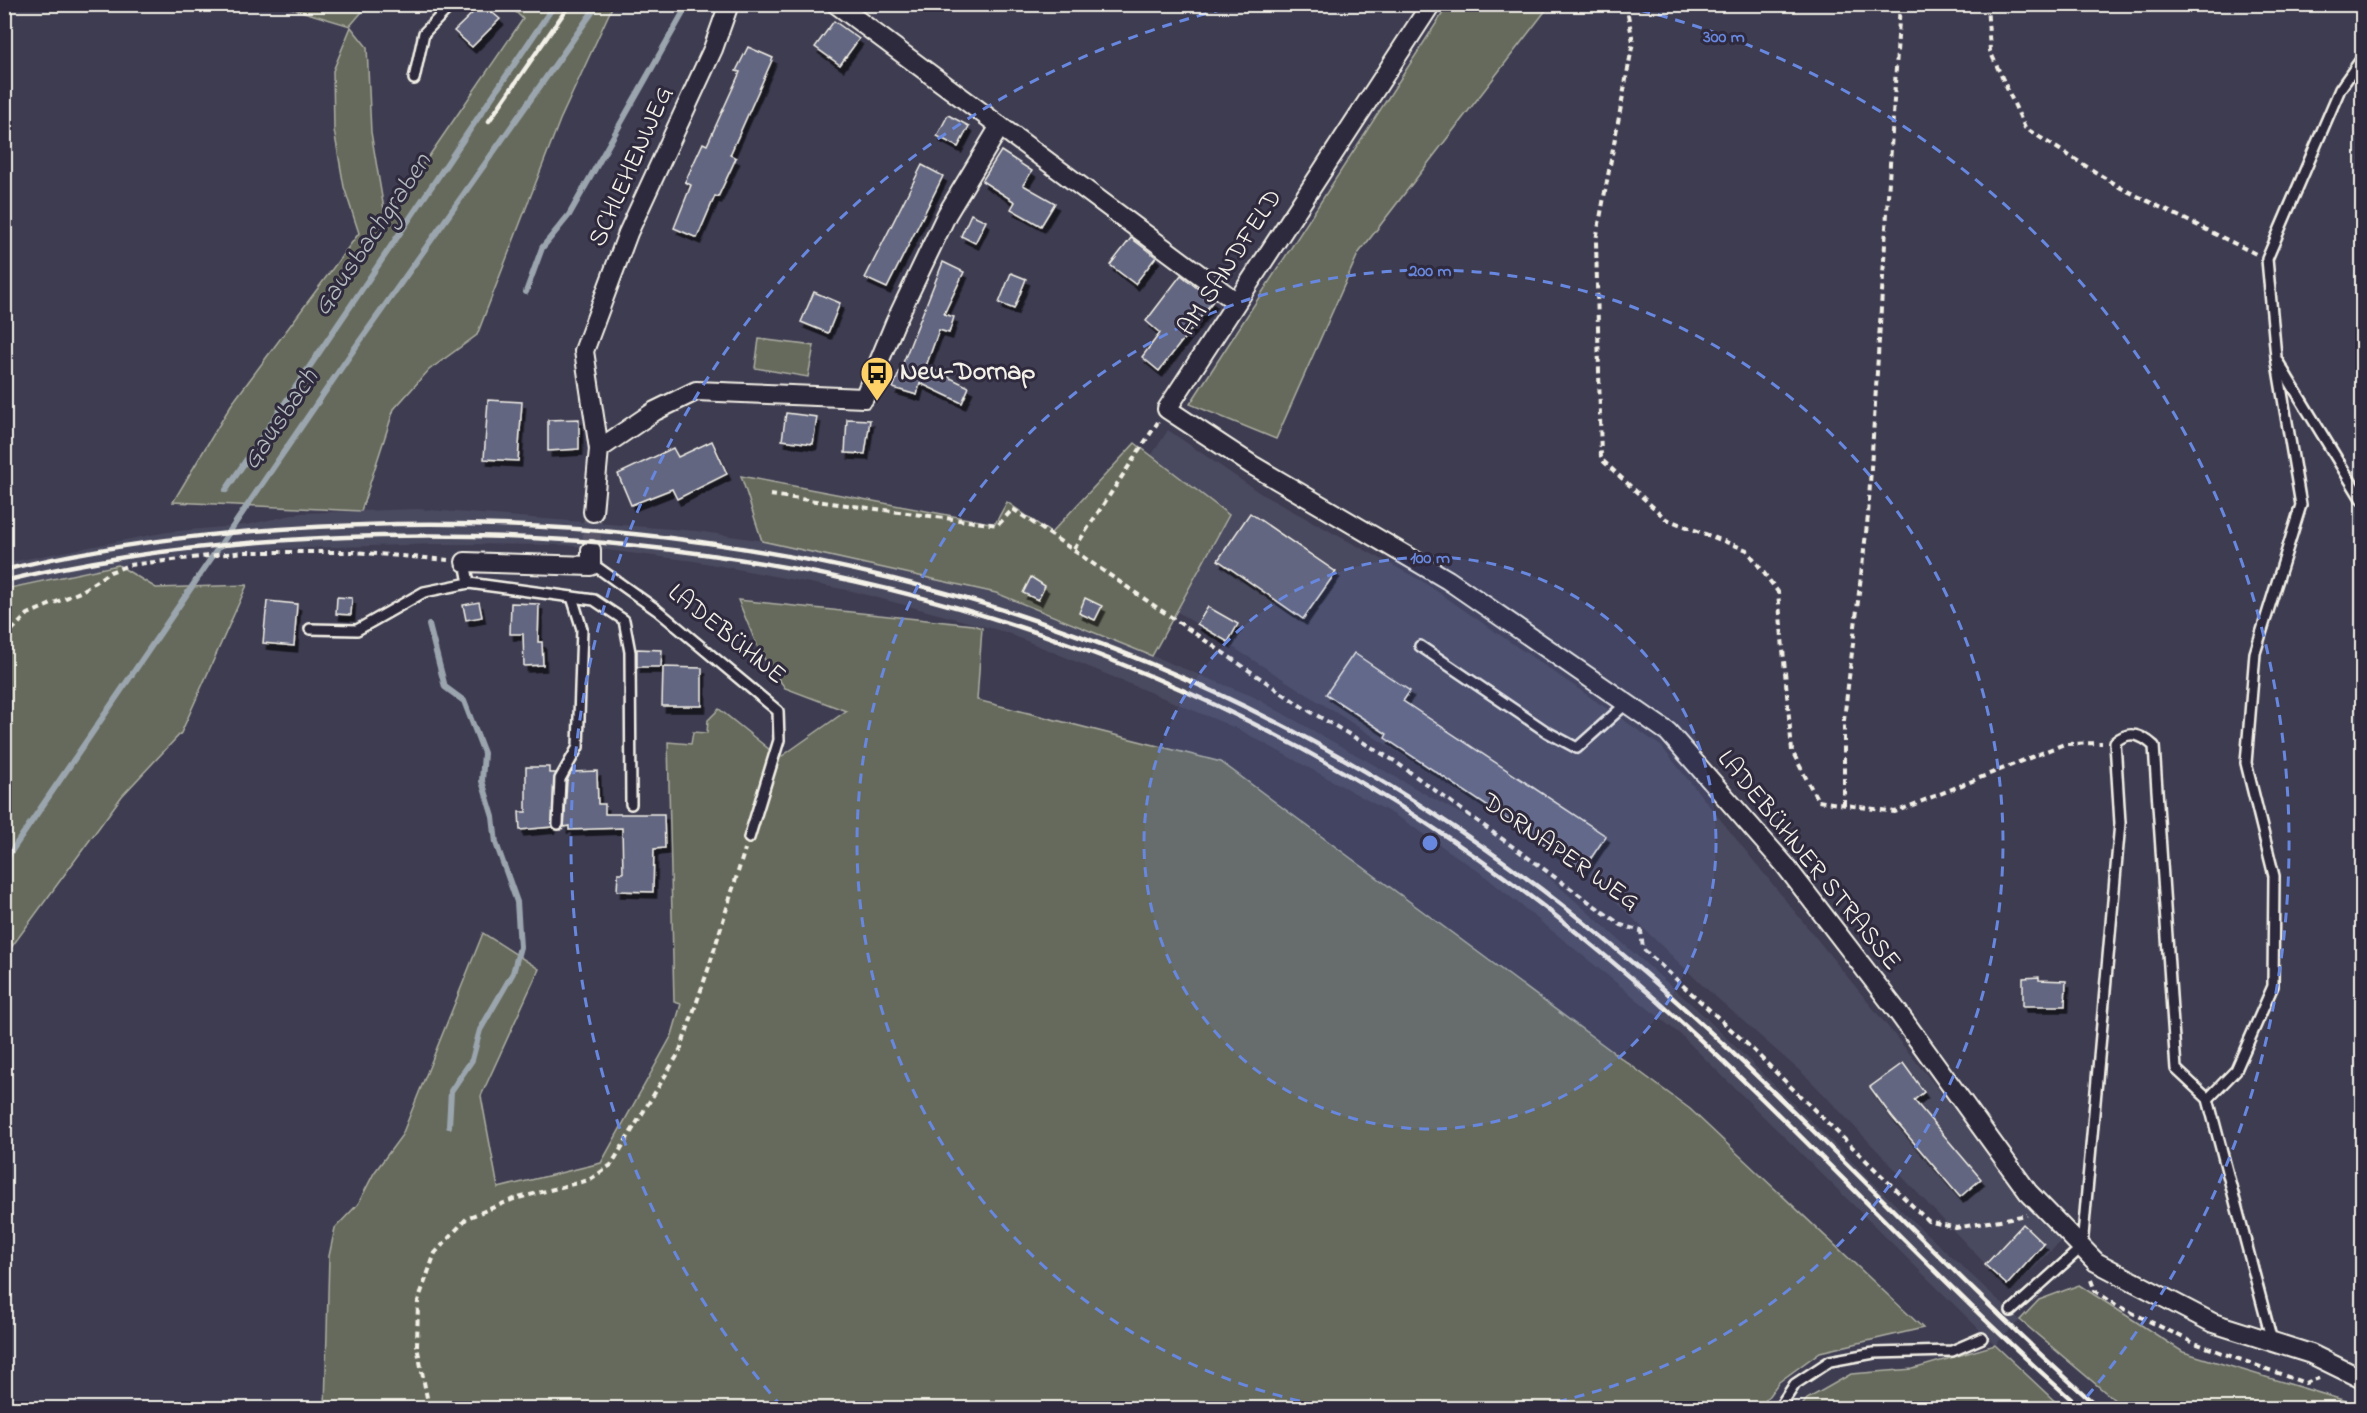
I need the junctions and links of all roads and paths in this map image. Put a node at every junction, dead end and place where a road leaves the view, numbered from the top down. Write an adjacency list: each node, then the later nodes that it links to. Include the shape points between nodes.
1 (452, 4): 9 (lane, via 424,33)
2 (729, 4): 15 (street, SCHLEHENWEG, via 713,50 628,233 584,351)
3 (836, 4): 10 (street)
4 (1431, 4): 12 (street, AM SANDFELD)
5 (1626, 4): 30 (path, via 1634,42 1596,240 1601,459 1666,519 1748,550 1778,592 1792,751 1818,801)
6 (1900, 4): 30 (path, via 1868,516 1844,720)
7 (1987, 4): 11 (path, via 1990,51 2025,128 2121,188)
8 (2362, 58): 11 (lane, via 2340,89)
9 (414, 79)
10 (1000, 126): 12 (street); 15 (street, via 947,214 864,398 696,391 656,411)
11 (2267, 259): 13 (lane)
12 (1235, 301): 14 (street, AM SANDFELD)
13 (2276, 357): 17 (lane); 33 (lane, via 2301,505 2255,653 2246,763 2274,876 2273,986 2236,1070)
14 (1167, 409): 19 (path); 27 (street, LADEBÜHNER STRASSE, via 1252,465 1448,580)
15 (598, 449): 18 (street)
16 (770, 495): 19 (path, via 998,525 1013,509)
17 (2362, 500)
18 (593, 512)
19 (1074, 549): 34 (path, DORNAPER WEG, via 1300,706 1402,766 1621,926 1641,931 1643,949 1928,1221 1956,1228)
20 (591, 558): 21 (street, LADEBÜHNE); 32 (lane, LADEBÜHNE, via 598,568 657,610 778,711 779,740)
21 (465, 562): 22 (lane); 25 (path, via 353,552 244,552 129,565 28,614)
22 (469, 583): 23 (lane); 24 (lane, via 424,592 357,630)
23 (572, 597): 29 (lane, via 594,600 624,620 630,652); 31 (lane, via 582,629 578,747 560,779)
24 (310, 629)
25 (4, 638)
26 (1420, 646): 27 (lane, via 1577,748)
27 (1627, 703): 34 (street, LADEBÜHNER STRASSE, via 1668,732 1784,864 2028,1192)
28 (2115, 742): 30 (path, via 2064,744 1895,812); 33 (lane, via 2124,735 2137,734 2154,746 2176,1069); 35 (lane, via 2120,823)
29 (631, 804)
30 (1844, 805)
31 (558, 824)
32 (748, 838): 40 (path, via 679,1053 611,1165 590,1180 514,1199 467,1218 435,1253 418,1301 417,1346)
33 (2208, 1099): 38 (lane)
34 (2046, 1210): 35 (street, LADEBÜHNER STRASSE)
35 (2082, 1247): 36 (lane); 38 (street, LADEBÜHNER STRASSE, via 2096,1262 2213,1323)
36 (2011, 1311)
37 (1983, 1338): 41 (lane, via 1952,1351 1874,1353 1830,1361 1795,1384)
38 (2272, 1342): 39 (street, LADEBÜHNER STRASSE, via 2311,1354)
39 (2362, 1379)
40 (429, 1408)
41 (1779, 1408)

